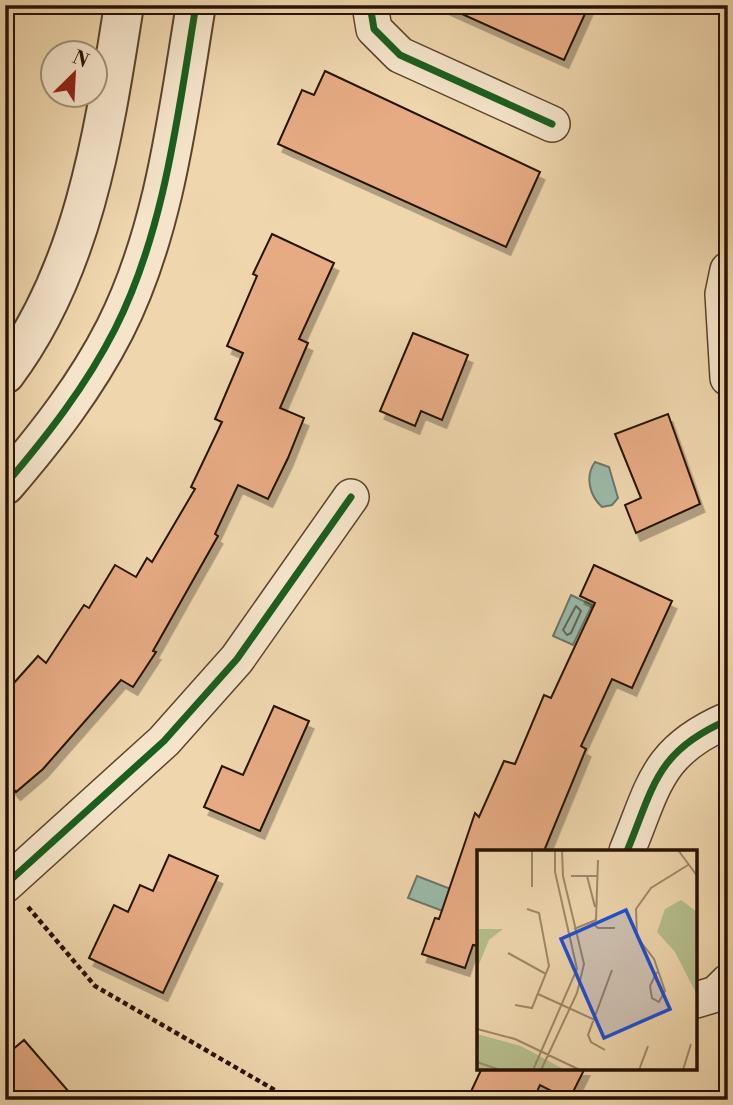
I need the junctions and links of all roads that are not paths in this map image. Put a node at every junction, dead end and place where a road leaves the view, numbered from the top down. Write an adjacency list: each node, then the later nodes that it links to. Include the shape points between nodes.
1 (124, 5): 6 (street, via 92,182 51,301)
2 (196, 5): 8 (street, via 150,239 115,328 58,422)
3 (370, 5): 4 (street, via 374,29 400,55)
4 (552, 124)
5 (728, 270): 7 (street, via 723,294)
6 (5, 374)
7 (728, 378)
8 (5, 485)
9 (351, 497): 12 (street, via 237,659 173,731)
10 (728, 720): 11 (street, via 691,739 660,770)
11 (627, 850)
12 (6, 884)
13 (728, 982): 14 (street, via 716,995)
14 (698, 1000)

